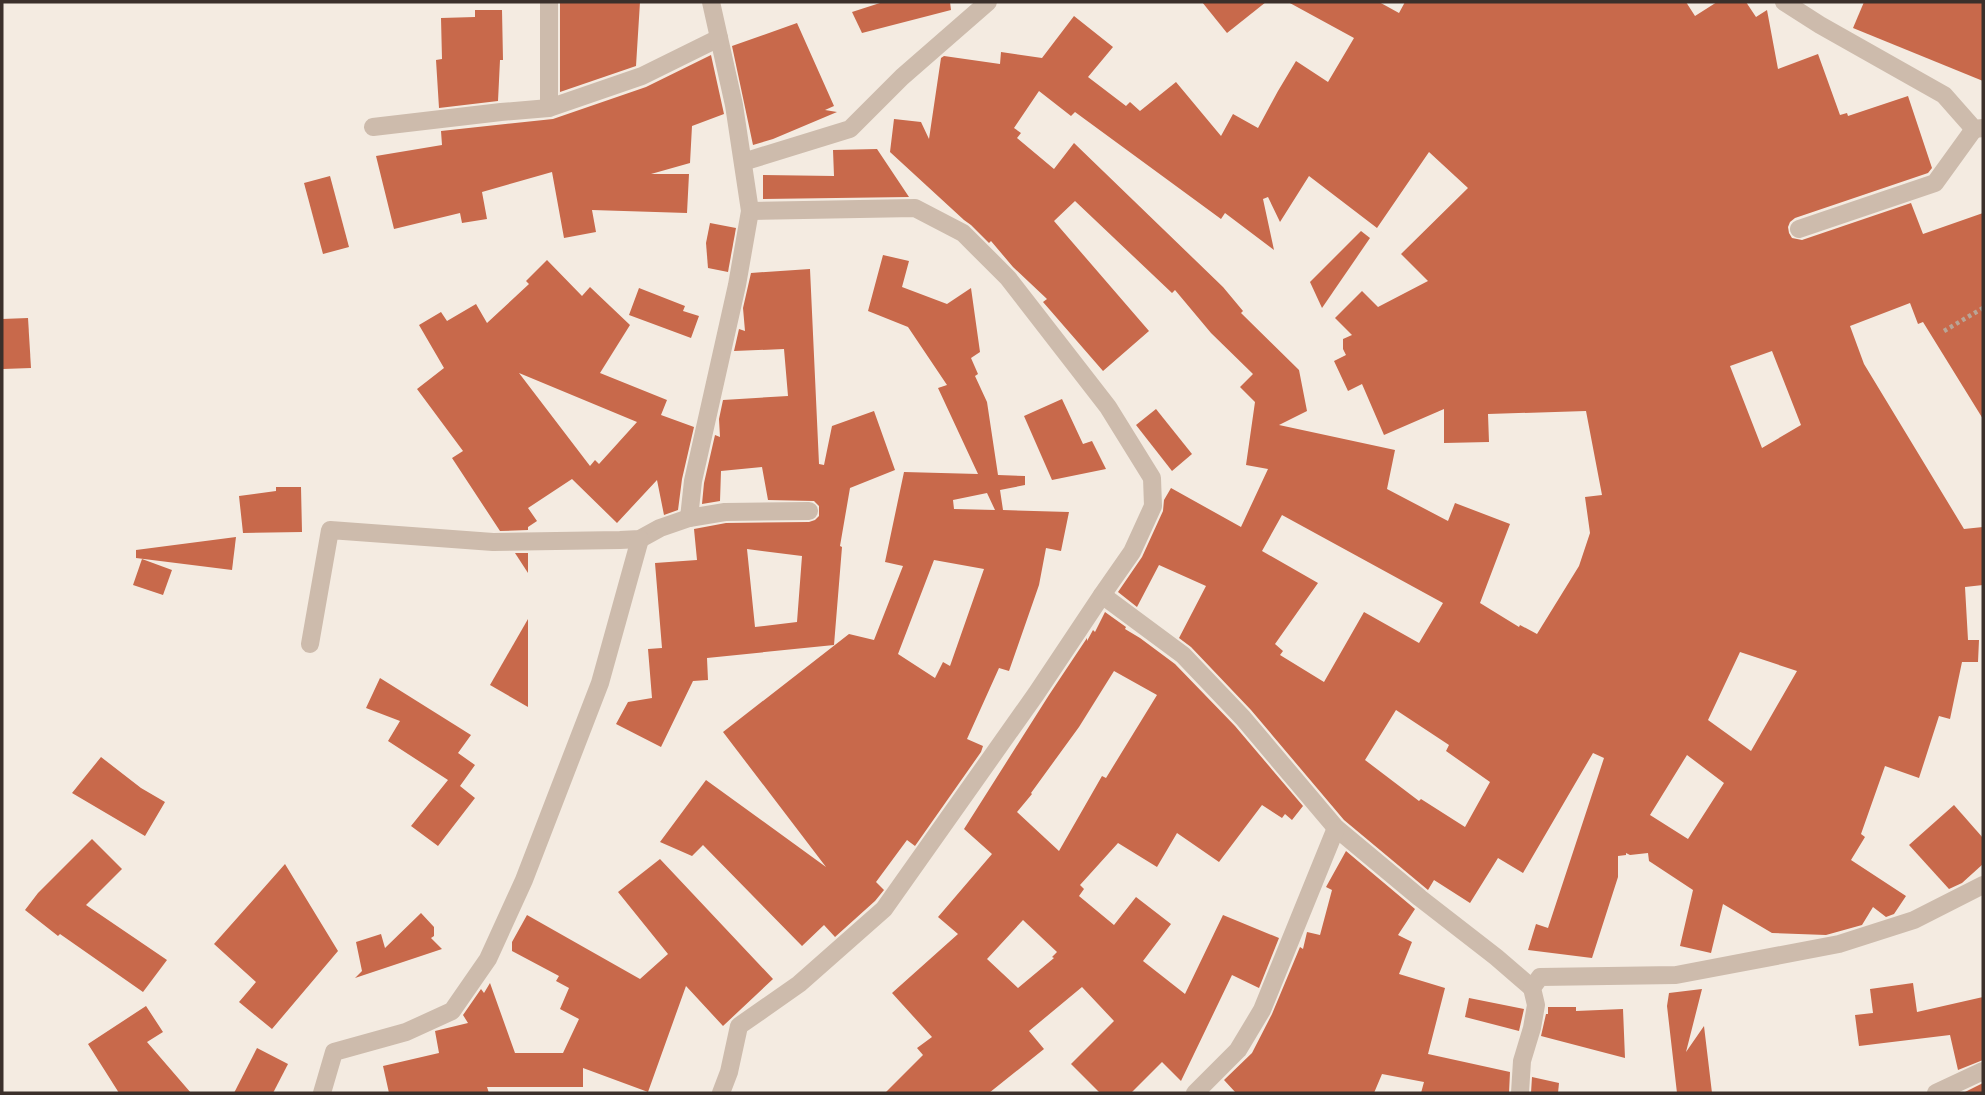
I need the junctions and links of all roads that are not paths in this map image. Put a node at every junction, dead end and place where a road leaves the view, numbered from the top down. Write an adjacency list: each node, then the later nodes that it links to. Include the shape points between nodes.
1 (550, 2): 6 (street)
2 (711, 2): 5 (street)
3 (988, 2): 9 (street, via 850,129)
4 (1784, 2): 8 (street, via 1944,95)
5 (719, 38): 6 (street, via 642,76); 9 (street)
6 (550, 108): 7 (street)
7 (373, 127)
8 (1979, 128): 11 (street, via 1936,183)
9 (743, 162): 10 (street)
10 (750, 211): 13 (street); 15 (street, via 915,208 963,233 1008,278 1108,407 1152,478 1153,506 1132,552)
11 (1799, 229)
12 (809, 511): 13 (street, via 725,512)
13 (689, 518): 14 (street)
14 (640, 539): 16 (street, via 493,542 330,530); 21 (street, via 600,683 524,880 488,959 452,1011 405,1032 334,1052)
15 (1102, 596): 17 (street, via 1183,655); 22 (street, via 884,909 799,984 739,1026)
16 (310, 645)
17 (1336, 828): 19 (street); 23 (street, via 1262,1010 1238,1050)
18 (1983, 885): 19 (street, via 1914,920 1839,944 1676,975 1540,977)
19 (1532, 988): 24 (street, via 1536,1004 1522,1060)
20 (1983, 1071): 25 (street)
21 (322, 1093)
22 (721, 1093)
23 (1195, 1093)
24 (1520, 1093)
25 (1936, 1093)

